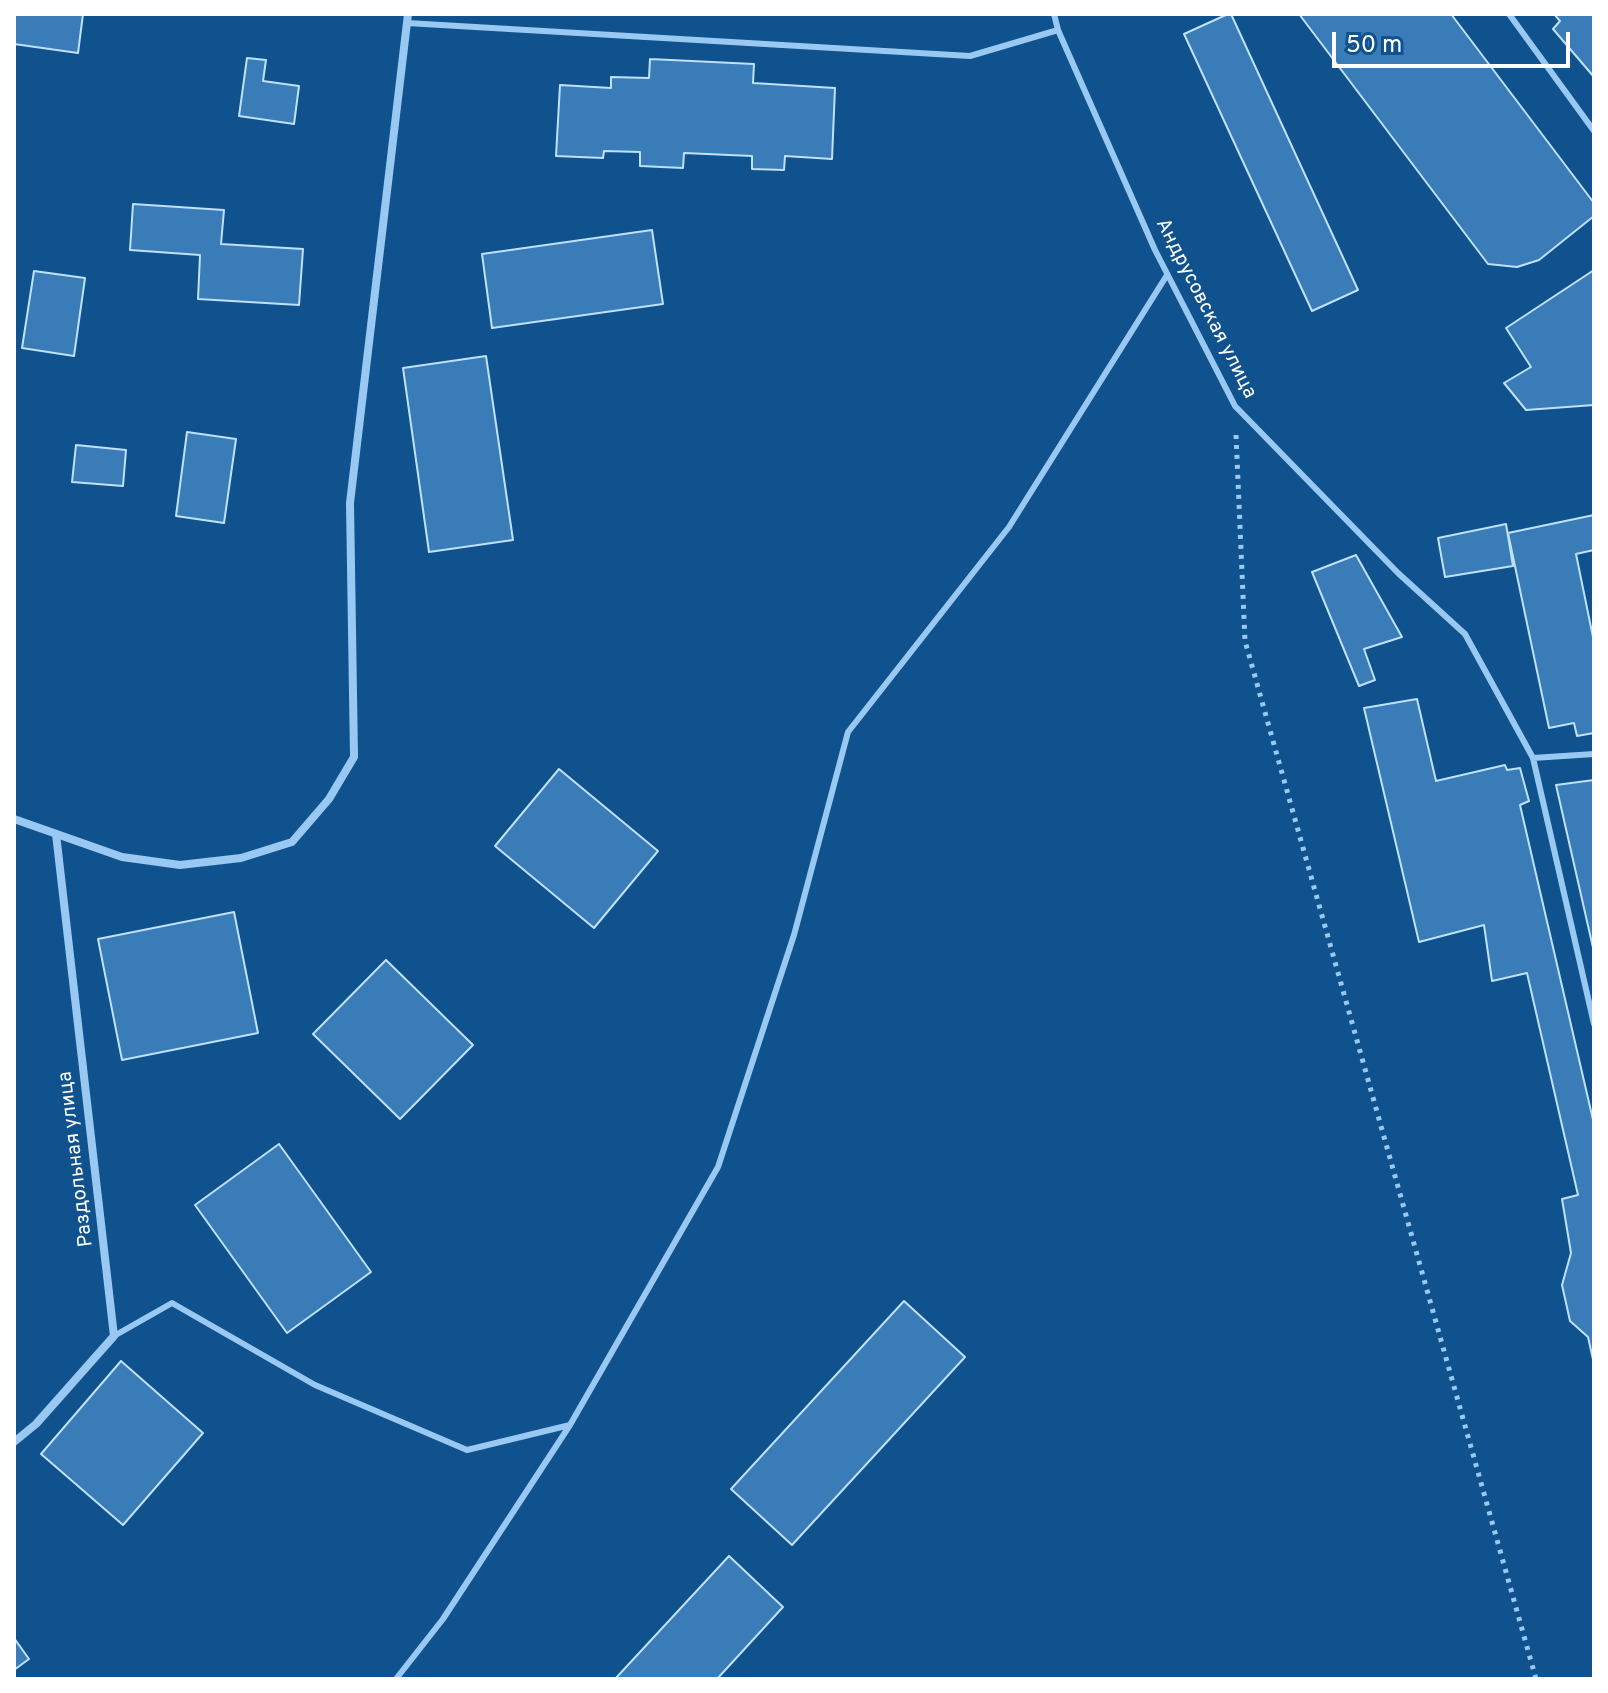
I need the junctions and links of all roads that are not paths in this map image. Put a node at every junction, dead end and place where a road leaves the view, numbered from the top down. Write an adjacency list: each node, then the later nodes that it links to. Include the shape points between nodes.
1 (1054, 14): 4 (lane, Андрусовская улица)
2 (1509, 14): 5 (lane)
3 (408, 18): 4 (lane, via 970,56); 10 (street, via 350,503 354,757 329,799 292,842 241,858 180,865 122,857)
4 (1058, 30): 6 (lane, Андрусовская улица)
5 (1594, 131)
6 (1167, 275): 8 (lane, Андрусовская улица, via 1235,406 1465,634); 13 (lane, via 1009,527 848,732 794,935 718,1167)
7 (1594, 754): 8 (lane)
8 (1533, 758): 11 (lane, Андрусовская улица)
9 (14, 819): 10 (street)
10 (56, 834): 12 (street, Раздольная улица)
11 (1594, 1024)
12 (114, 1336): 13 (lane, via 172,1303 315,1385 467,1450); 14 (street)
13 (570, 1425): 15 (lane, via 443,1619)
14 (14, 1442)
15 (396, 1679)

